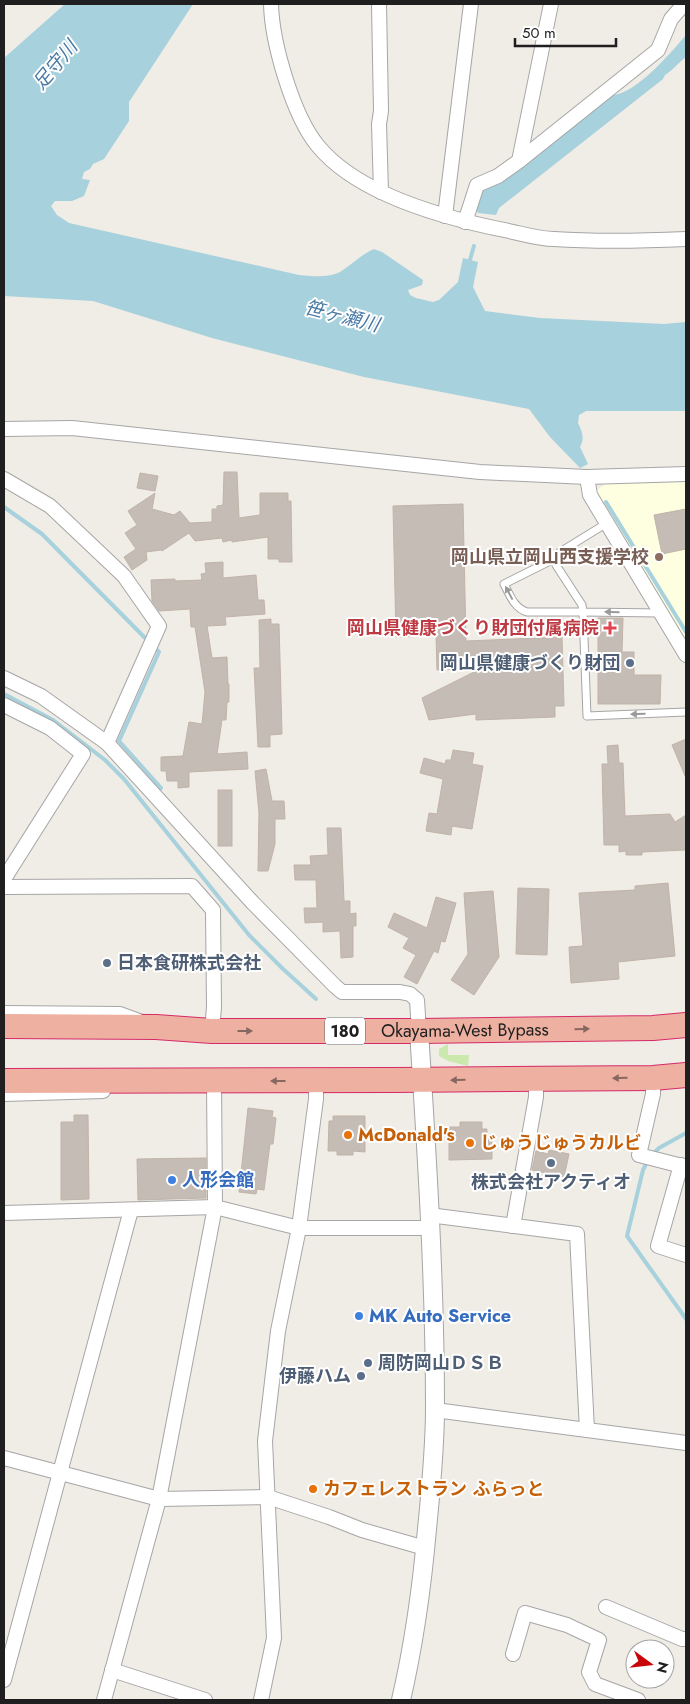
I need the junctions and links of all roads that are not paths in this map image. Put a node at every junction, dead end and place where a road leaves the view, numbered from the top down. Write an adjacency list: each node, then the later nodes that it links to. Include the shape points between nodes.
1 (271, 4): 7 (street, via 282,68 303,123 317,146 332,160)
2 (379, 4): 7 (street)
3 (470, 4): 8 (street)
4 (551, 4): 6 (street)
5 (684, 4): 6 (street, via 671,19 658,50)
6 (519, 161): 9 (street, via 478,185)
7 (381, 192): 8 (street)
8 (446, 216): 9 (street)
9 (465, 222): 10 (street, via 551,239)
10 (686, 239)
11 (4, 430): 13 (street, via 72,428 480,472)
12 (686, 474): 13 (street)
13 (587, 476): 15 (street, via 590,495)
14 (4, 479): 23 (street, via 50,506 124,576 159,626)
15 (607, 523): 16 (lane, via 560,552); 18 (street)
16 (556, 558): 17 (lane, via 556,565 582,605); 17 (lane, one-way to 16, via 520,610 504,584)
17 (583, 612): 18 (lane, one-way to 17); 22 (lane, one-way to 17, via 587,716)
18 (661, 613): 19 (street)
19 (686, 655)
20 (4, 678): 23 (street, via 41,696)
21 (4, 705): 24 (street, via 50,728 83,754)
22 (686, 712)
23 (107, 743): 31 (street, via 253,903 335,986 342,992 410,994 417,1000)
24 (4, 879)
25 (4, 887): 30 (street, via 192,886 213,910)
26 (4, 1013): 29 (street, via 120,1014)
27 (686, 1025): 31 (highway, Okayama-West Bypass / 180, one-way to 27)
28 (4, 1026): 29 (highway, Okayama-West Bypass / 180)
29 (156, 1027): 30 (highway, Okayama-West Bypass / 180)
30 (212, 1030): 31 (highway, Okayama-West Bypass / 180, one-way to 31)
31 (419, 1031): 35 (street)
32 (686, 1075): 33 (highway)
33 (653, 1078): 34 (highway, one-way to 34); 41 (street, via 653,1094 639,1155)
34 (536, 1079): 35 (highway, one-way to 35); 46 (street, via 536,1097)
35 (422, 1080): 38 (highway); 45 (street)
36 (4, 1081): 39 (highway)
37 (214, 1081): 38 (highway, one-way to 37); 39 (highway); 42 (street)
38 (316, 1081): 47 (street)
39 (165, 1082): 40 (street, via 84,1093)
40 (4, 1094)
41 (684, 1166): 48 (street, via 658,1246)
42 (215, 1207): 43 (street); 47 (street); 55 (street)
43 (131, 1210): 44 (street); 53 (street)
44 (4, 1213)
45 (430, 1221): 46 (street); 47 (street); 49 (street)
46 (513, 1226): 50 (street, via 577,1234)
47 (299, 1228): 54 (street, via 278,1331 265,1441)
48 (686, 1255)
49 (435, 1410): 50 (street); 56 (street)
50 (587, 1430): 51 (street)
51 (686, 1443)
52 (4, 1458): 53 (street)
53 (60, 1472): 55 (street); 61 (street)
54 (268, 1497): 55 (street); 56 (street); 64 (street, via 274,1638)
55 (158, 1499): 60 (street)
56 (425, 1548): 65 (street, via 417,1615)
57 (606, 1606): 58 (street)
58 (686, 1639)
59 (513, 1654): 66 (street, via 526,1613 567,1625 599,1640 589,1672 595,1684)
60 (112, 1670): 62 (street); 63 (street)
61 (4, 1680)
62 (104, 1700)
63 (205, 1700)
64 (261, 1700)
65 (401, 1700)
66 (638, 1700)

